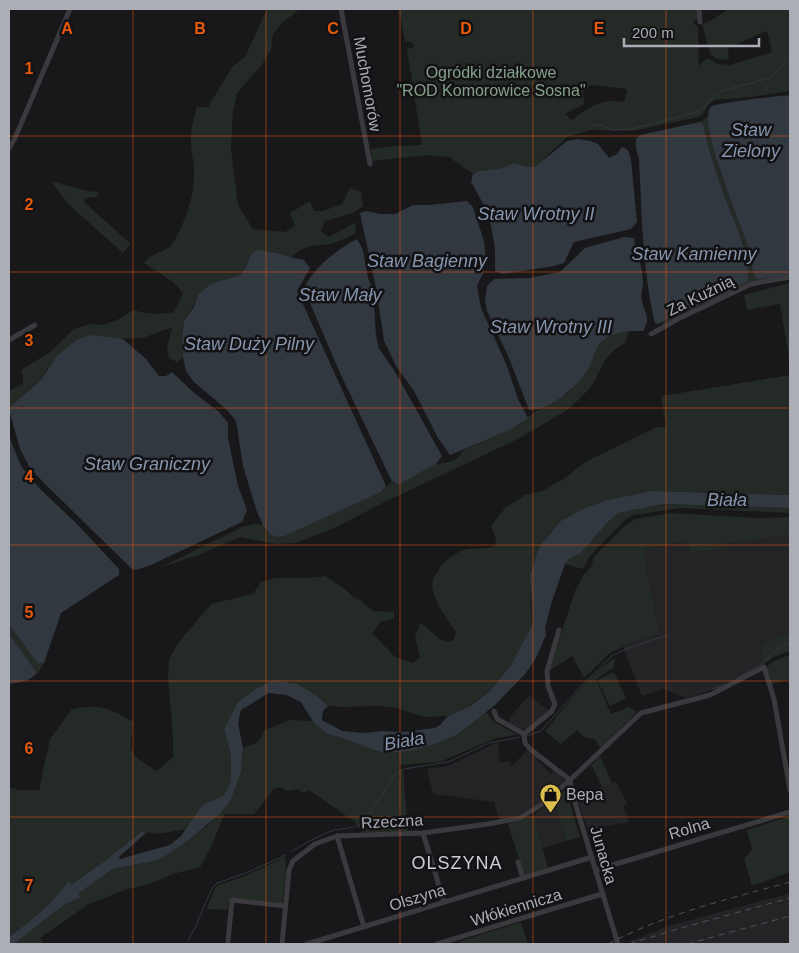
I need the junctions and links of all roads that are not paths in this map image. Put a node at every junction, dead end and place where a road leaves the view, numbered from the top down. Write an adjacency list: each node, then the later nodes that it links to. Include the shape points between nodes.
1 (70, 9): 5 (street)
2 (341, 9): 6 (street, Muchomorów)
3 (699, 9): 4 (street)
4 (700, 22)
5 (9, 149)
6 (370, 164)
7 (790, 277): 9 (street, Za Kuźnią, via 750,284)
8 (35, 325): 10 (street)
9 (651, 334)
10 (9, 340)
11 (559, 630): 13 (street, via 547,672 555,704 552,711)
12 (494, 711): 13 (street, via 497,719)
13 (524, 734): 14 (street, via 525,744 530,749)
14 (570, 780): 15 (street, Rzeczna, via 641,714 710,695 764,667 774,699); 17 (street, Rzeczna, via 544,803 520,818); 19 (street, Junacka)
15 (790, 790)
16 (790, 812): 21 (street, Rolna)
17 (422, 833): 18 (street, Rzeczna); 24 (street)
18 (337, 836): 25 (street, Rzeczna, via 314,844 294,860 289,870); 26 (street)
19 (592, 857): 21 (street, Junacka); 22 (street, Olszyna)
20 (518, 862): 22 (street)
21 (596, 870): 23 (street, Junacka)
22 (523, 878): 24 (street, Olszyna)
23 (602, 894): 30 (street, Włókiennicza); 31 (street, Junacka)
24 (444, 902): 26 (street, Olszyna)
25 (285, 906): 27 (street, via 232,900); 28 (street, Rzeczna)
26 (364, 927): 29 (street, Olszyna)
27 (228, 941)
28 (282, 944)
29 (307, 944)
30 (437, 944)
31 (618, 944)

